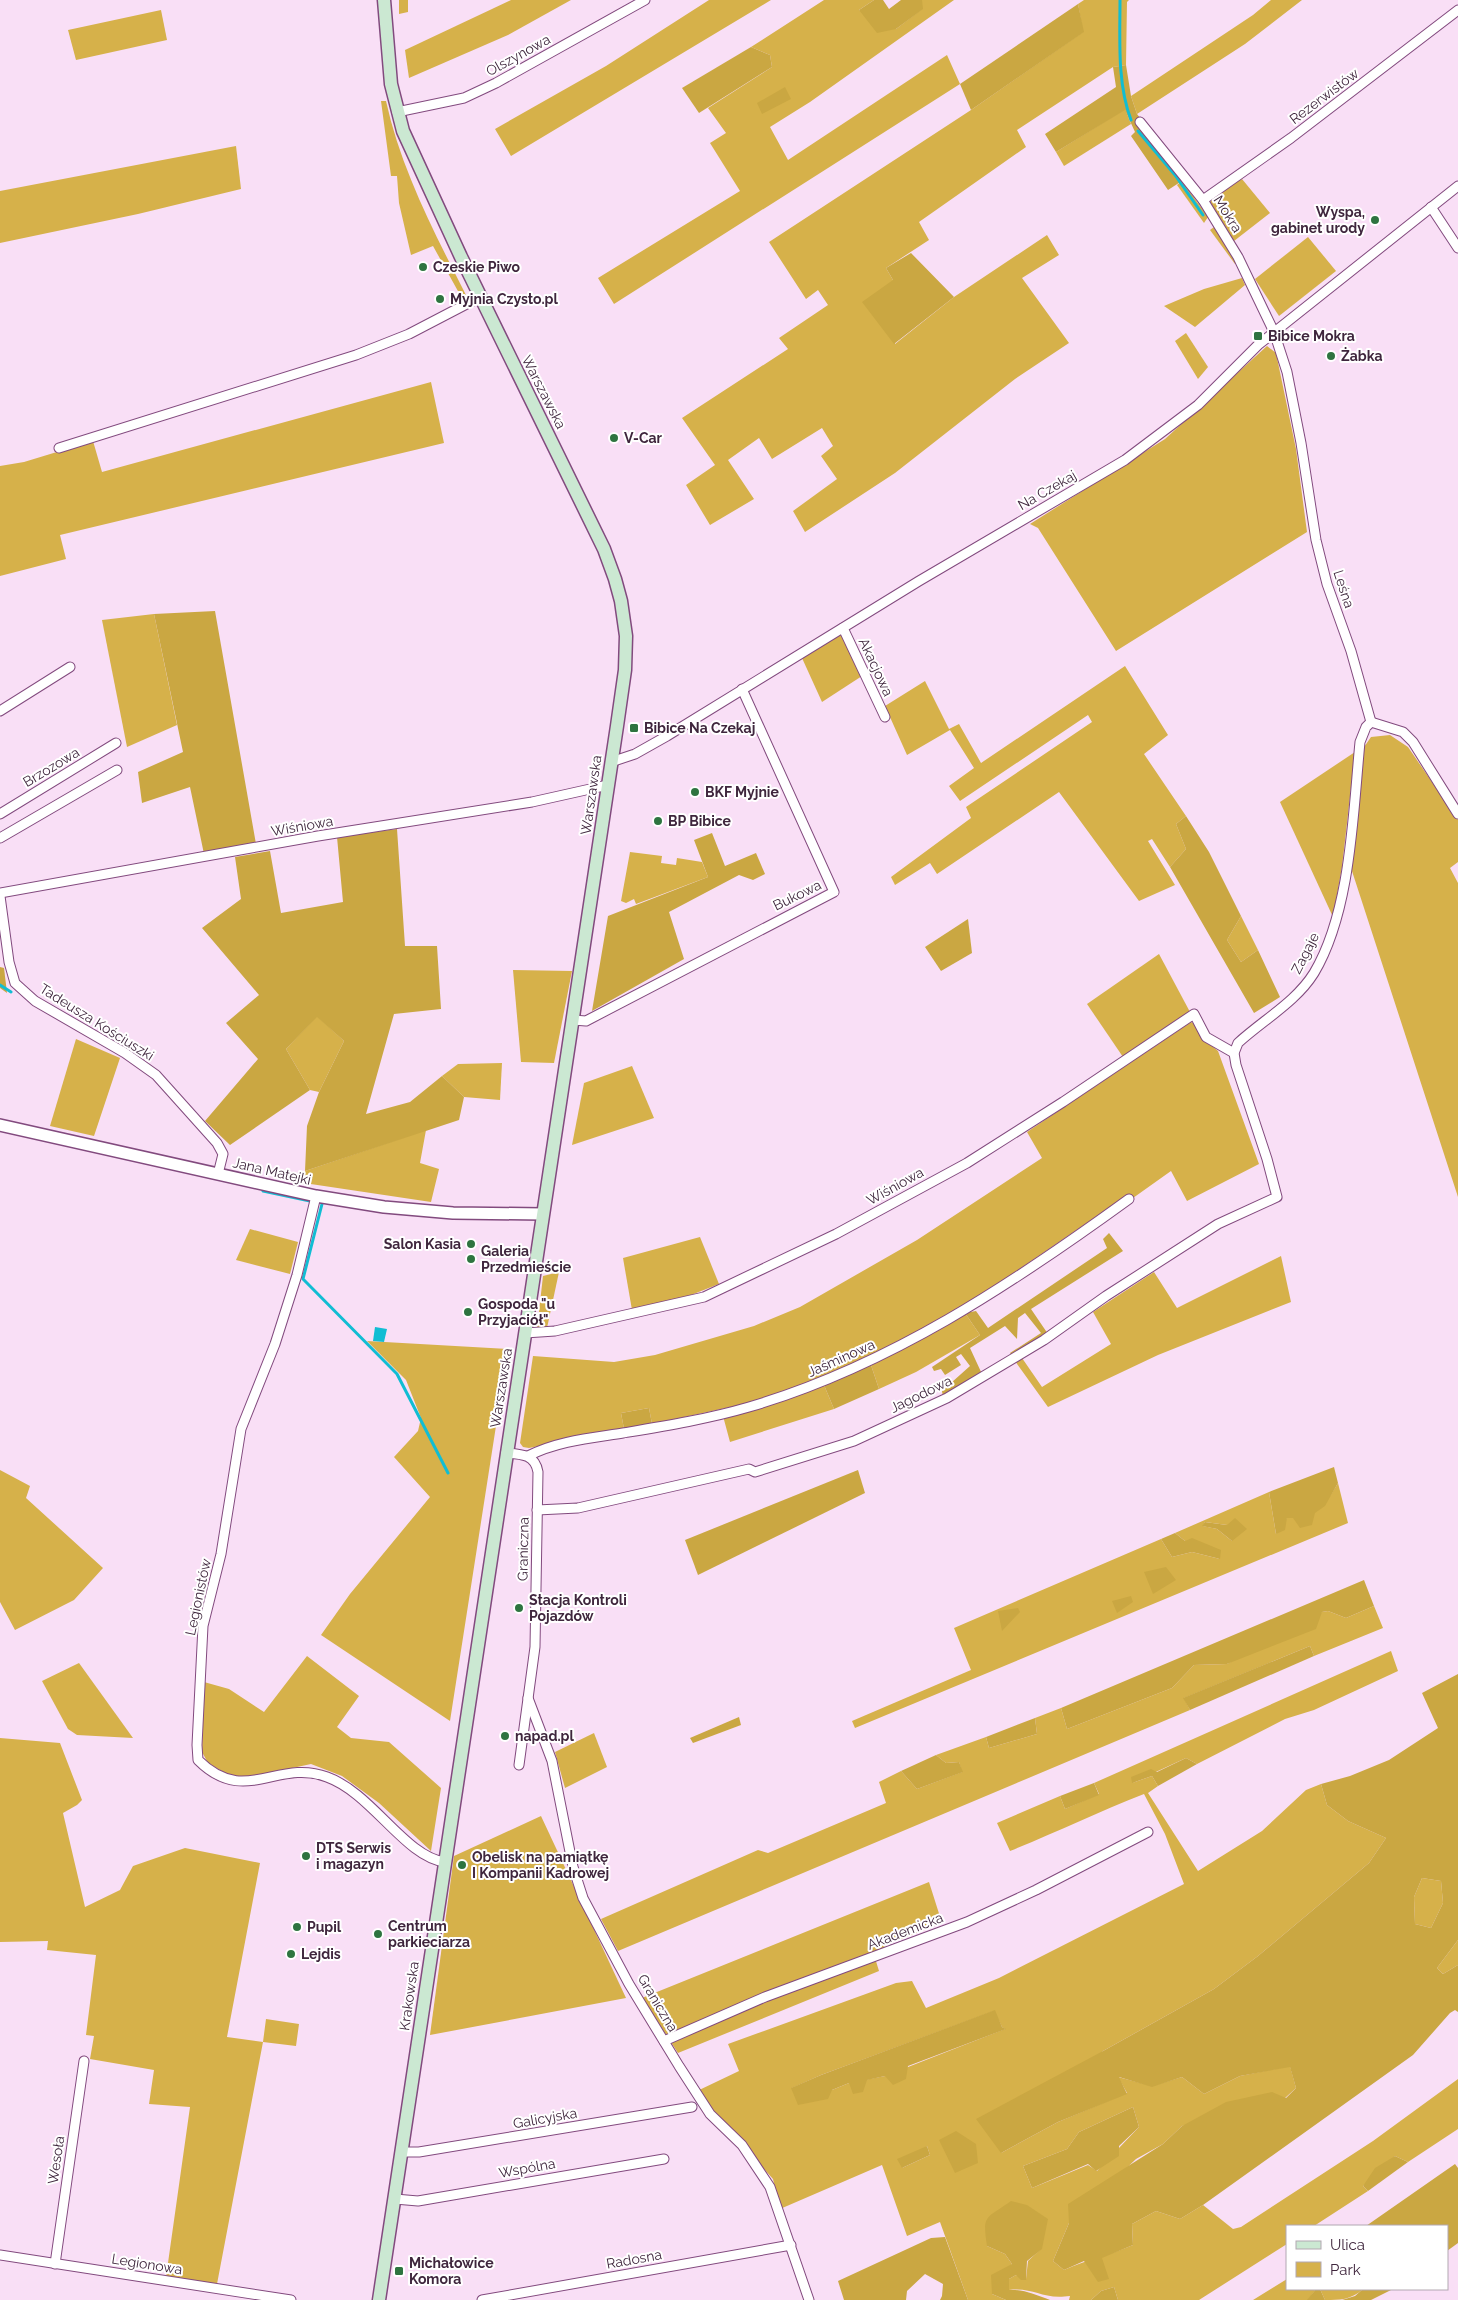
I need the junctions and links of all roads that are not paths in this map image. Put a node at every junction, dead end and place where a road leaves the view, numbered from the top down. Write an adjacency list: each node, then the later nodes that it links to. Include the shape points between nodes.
1 (384, 0): 4 (main road, Warszawska)
2 (645, 0): 4 (street, Olszynowa, via 464,98)
3 (1458, 10): 7 (street, Rezerwistów, via 1291,138)
4 (397, 112): 10 (main road, Warszawska, via 420,170)
5 (1140, 122): 7 (street, Mokra)
6 (1458, 186): 8 (street, Na Czekaj)
7 (1203, 200): 11 (street, Mokra, via 1238,257)
8 (1431, 207): 9 (street); 11 (street, Na Czekaj)
9 (1458, 248)
10 (480, 297): 12 (street, via 409,334 356,355); 20 (main road, Warszawska, via 577,491 616,579 624,615 626,649)
11 (1274, 332): 13 (street, Na Czekaj, via 1198,405 1125,460); 18 (street, Leśna, via 1300,434 1316,540)
12 (59, 448)
13 (842, 628): 15 (street, Na Czekaj); 17 (street, Akacjowa)
14 (70, 667): 16 (street)
15 (742, 689): 20 (street, Na Czekaj, via 635,754); 27 (street, Bukowa, via 834,892 586,1021)
16 (0, 711)
17 (885, 718)
18 (1371, 722): 24 (street, via 1403,732 1413,742); 28 (street, Zagaje, via 1360,742 1346,871 1326,948 1314,973 1296,996 1238,1043)
19 (116, 743): 23 (street, Brzozowa)
20 (611, 762): 22 (main road, Warszawska)
21 (117, 770): 25 (street)
22 (608, 785): 26 (street, Wiśniowa, via 532,802 318,836); 27 (main road, Warszawska)
23 (0, 814)
24 (1458, 814)
25 (0, 838)
26 (0, 895): 30 (street, Tadeusza Kościuszki, via 14,983 35,1000 156,1075 217,1144 222,1154)
27 (573, 1020): 33 (main road, Warszawska)
28 (1234, 1053): 34 (street, Wiśniowa, via 1206,1037 1194,1014 967,1163 836,1234 704,1297 555,1331); 37 (street, Jagodowa, via 1277,1197 1218,1224 1044,1340 947,1398 854,1441 754,1472 749,1468 578,1508)
29 (0, 1125): 30 (street, Jana Matejki)
30 (218, 1174): 31 (street, Jana Matejki)
31 (316, 1196): 33 (street, Jana Matejki, via 410,1210); 42 (street, Legionistów, via 276,1344 241,1429 221,1554 203,1626 198,1760 218,1776 234,1781 262,1780 300,1771 333,1779 345,1784 422,1855)
32 (1129, 1199): 36 (street, Jaśminowa, via 965,1310 844,1373 747,1408 548,1446)
33 (543, 1214): 34 (main road, Warszawska)
34 (525, 1333): 35 (main road, Warszawska)
35 (506, 1453): 36 (street); 38 (main road, Warszawska)
36 (528, 1456): 37 (street, Graniczna, via 535,1462 538,1472)
37 (537, 1510): 39 (street, Graniczna, via 535,1647)
38 (479, 1637): 42 (main road, Krakowska)
39 (528, 1698): 40 (street, Graniczna); 43 (street, Graniczna, via 552,1761 573,1867 583,1898)
40 (519, 1765)
41 (1148, 1832): 43 (street, Akademicka, via 967,1922 765,1997)
42 (445, 1862): 46 (main road, Krakowska)
43 (664, 2041): 49 (street, Graniczna, via 710,2114 742,2145 761,2170)
44 (84, 2061): 51 (street, Wesoła)
45 (692, 2107): 46 (street, Galicyjska, via 419,2152)
46 (402, 2152): 48 (main road, Krakowska)
47 (664, 2159): 48 (street, Wspólna, via 418,2200)
48 (395, 2199): 53 (main road, Krakowska)
49 (790, 2245): 54 (street, Radosna); 55 (street, Graniczna)
50 (0, 2255): 51 (street, Legionowa)
51 (55, 2264): 52 (street, Legionowa)
52 (290, 2300)
53 (379, 2300)
54 (482, 2300)
55 (809, 2300)

